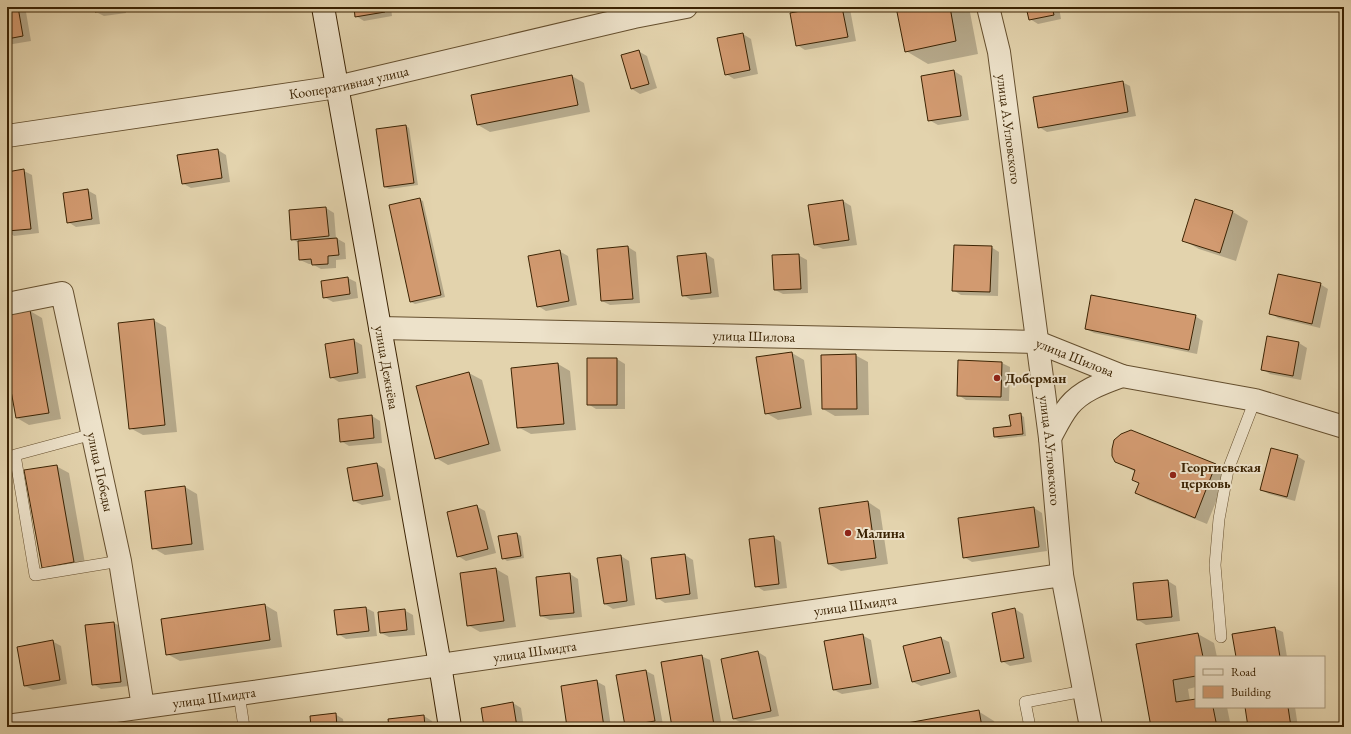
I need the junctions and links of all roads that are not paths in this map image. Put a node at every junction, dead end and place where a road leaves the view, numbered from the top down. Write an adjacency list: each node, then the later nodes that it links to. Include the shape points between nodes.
1 (323, 7): 5 (street, улица Дежнёва)
2 (686, 7): 4 (street, Кооперативная улица)
3 (988, 7): 9 (street, улица А.Угловского, via 999,52)
4 (633, 12): 5 (street, Кооперативная улица)
5 (337, 87): 6 (street, Кооперативная улица); 8 (street, улица Дежнёва)
6 (7, 136)
7 (7, 304): 13 (street, улица Победы, via 62,293)
8 (380, 328): 9 (street, улица Шилова); 18 (street, улица Дежнёва)
9 (1037, 342): 10 (street, улица Шилова); 14 (street, улица А.Угловского)
10 (1122, 376): 11 (street, улица Шилова); 14 (street, улица Шилова, via 1083,393 1069,405)
11 (1254, 400): 12 (street, улица Шилова); 17 (lane, via 1228,470 1218,518 1215,565)
12 (1344, 427)
13 (93, 434): 15 (street, улица Победы); 15 (lane, via 15,455 35,575)
14 (1050, 438): 16 (street, улица А.Угловского)
15 (120, 561): 21 (street, улица Победы)
16 (1062, 576): 18 (street, улица Шмидта); 19 (street, улица А.Угловского)
17 (1221, 637)
18 (440, 665): 20 (street, улица Шмидта); 24 (street, улица Дежнёва)
19 (1084, 691): 25 (lane, via 1025,702); 26 (street, улица А.Угловского)
20 (239, 694): 21 (street, улица Шмидта); 23 (lane)
21 (142, 707): 22 (street, улица Шмидта)
22 (7, 726)
23 (244, 727)
24 (450, 727)
25 (1030, 727)
26 (1091, 727)

